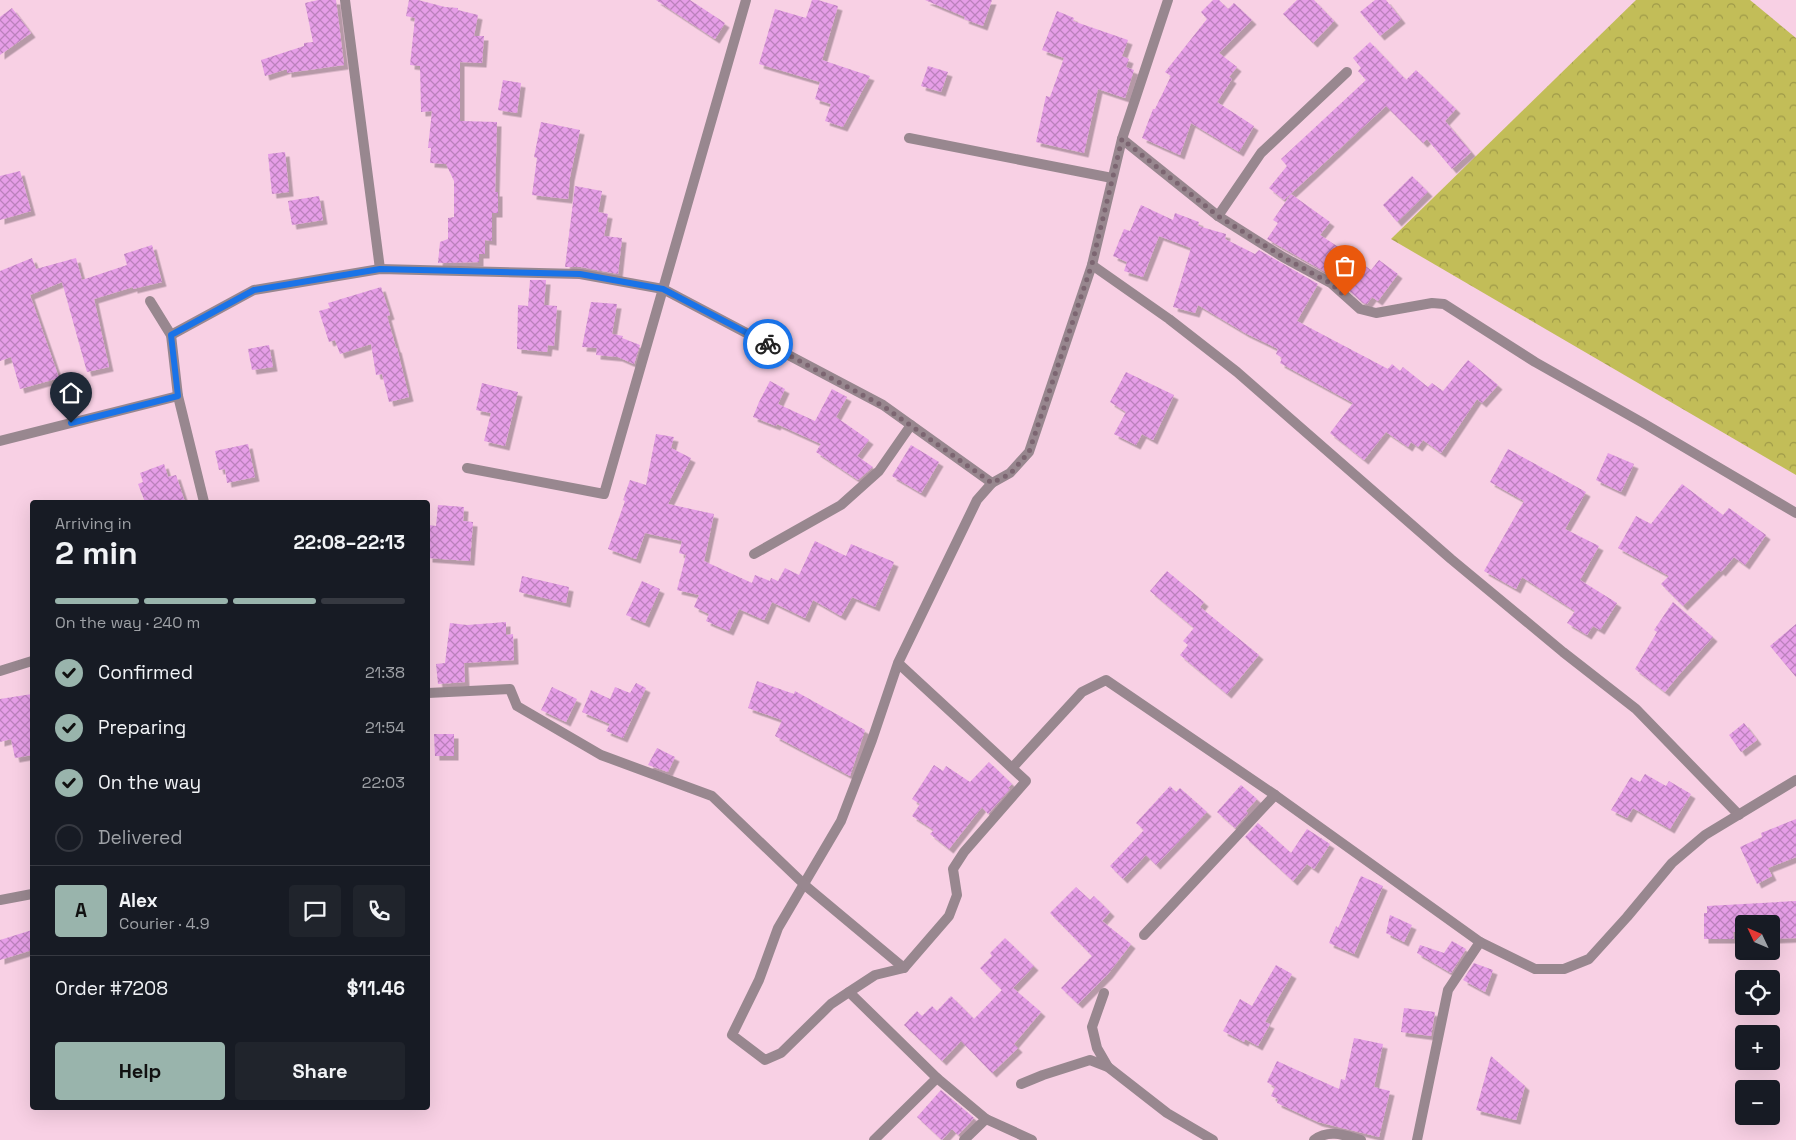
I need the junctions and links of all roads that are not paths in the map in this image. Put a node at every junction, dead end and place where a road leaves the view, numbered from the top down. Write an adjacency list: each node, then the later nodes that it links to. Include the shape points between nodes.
1 (345, 0): 10 (street)
2 (746, 0): 11 (street)
3 (1168, 0): 6 (street)
4 (1347, 72): 8 (street, via 1261,154)
5 (909, 138): 7 (street)
6 (1122, 139): 7 (street); 8 (street)
7 (1112, 178): 9 (street)
8 (1218, 216): 20 (street, via 1330,283 1360,309 1376,313 1432,303 1444,304 1535,362)
9 (1092, 264): 18 (street, via 1029,452 1010,474); 29 (street, via 1237,372 1451,559 1636,708)
10 (380, 269): 11 (street, via 580,274); 13 (street, via 254,290)
11 (663, 289): 15 (street, via 883,406); 17 (street, via 604,494)
12 (150, 301): 13 (street)
13 (171, 335): 14 (street)
14 (178, 396): 16 (street); 19 (street)
15 (911, 425): 18 (street); 21 (street, via 879,472 841,505)
16 (0, 441)
17 (467, 468)
18 (992, 483): 23 (street, via 978,500)
19 (204, 500)
20 (1796, 513)
21 (754, 554)
22 (30, 662): 24 (street)
23 (898, 663): 26 (street); 30 (street, via 841,821)
24 (0, 671)
25 (430, 693): 30 (street, via 510,688 517,706 601,756 712,796)
26 (1013, 767): 28 (street, via 1082,692 1106,680); 35 (street, via 1026,781 964,852 953,869 957,895 949,916)
27 (1796, 780): 29 (street)
28 (1276, 795): 33 (street); 34 (street)
29 (1739, 815): 34 (street, via 1705,835 1672,863 1589,959 1564,969 1535,969)
30 (803, 884): 35 (street); 36 (street, via 778,928 759,980 732,1035 765,1060 781,1053 831,1004)
31 (30, 894): 32 (street)
32 (0, 900)
33 (1144, 936)
34 (1480, 942): 48 (street, via 1448,990)
35 (904, 968): 36 (street, via 875,974)
36 (849, 992): 39 (street)
37 (1104, 993): 38 (street, via 1092,1026)
38 (1108, 1067): 40 (street, via 1090,1060); 45 (street, via 1167,1113)
39 (937, 1078): 41 (street); 42 (street)
40 (1020, 1084)
41 (986, 1119): 43 (street); 44 (street)
42 (874, 1140)
43 (964, 1140)
44 (1032, 1140)
45 (1213, 1140)
46 (1314, 1140): 47 (street, via 1334,1132)
47 (1361, 1140)
48 (1416, 1140)

